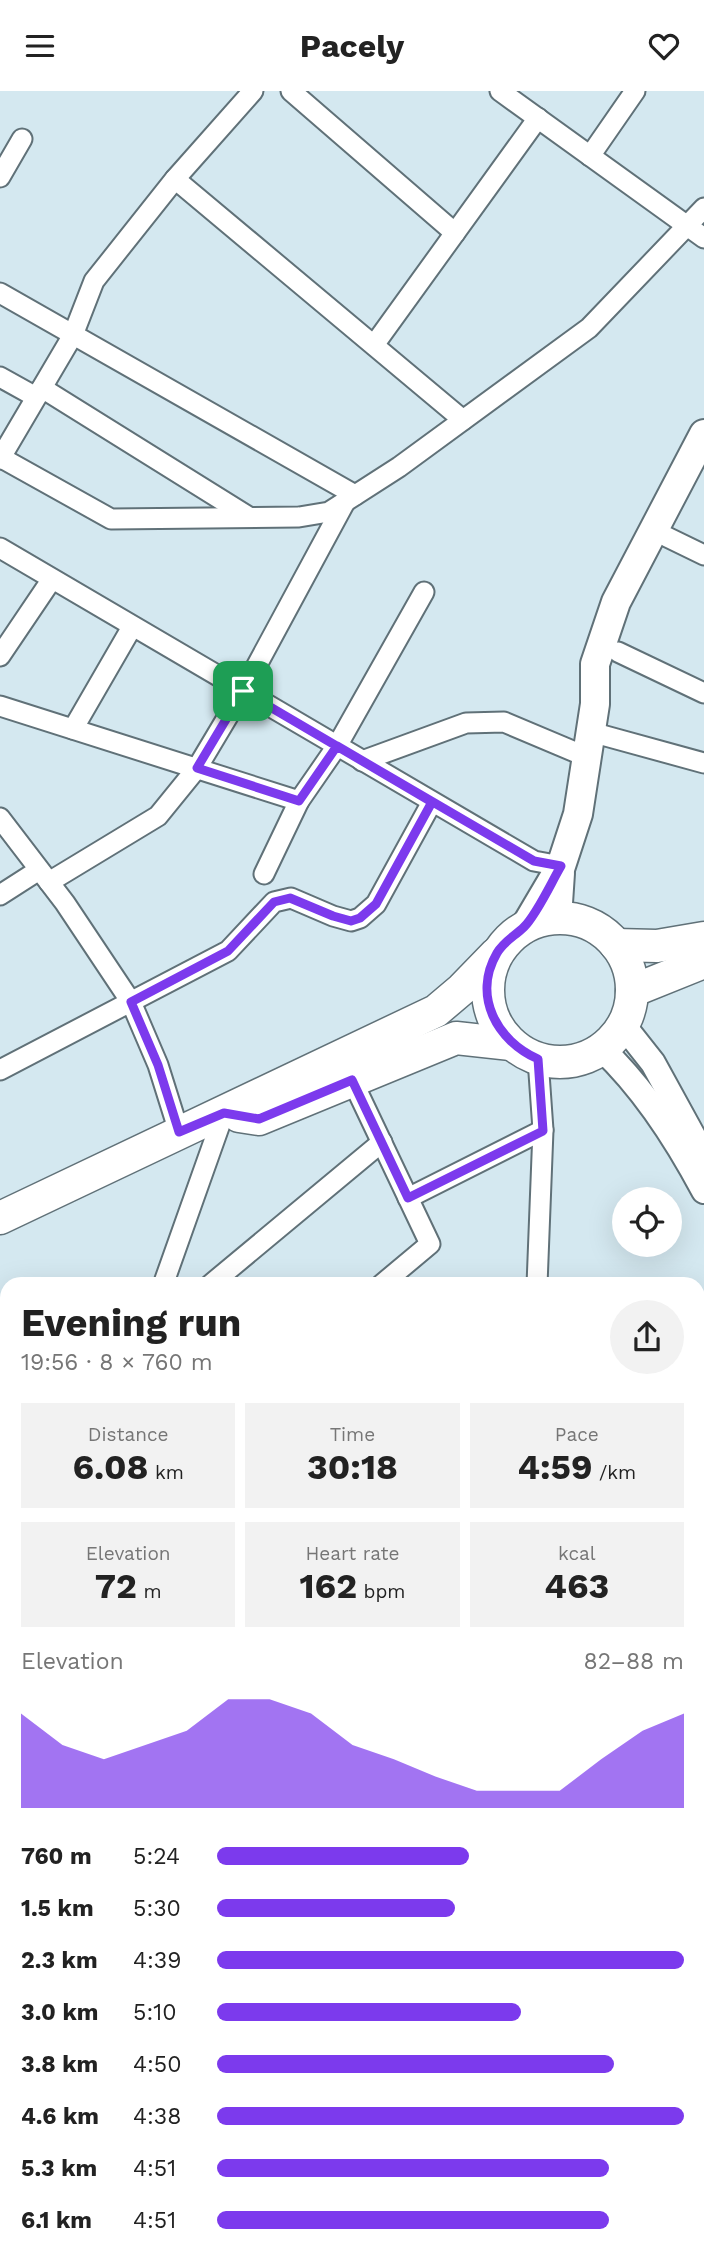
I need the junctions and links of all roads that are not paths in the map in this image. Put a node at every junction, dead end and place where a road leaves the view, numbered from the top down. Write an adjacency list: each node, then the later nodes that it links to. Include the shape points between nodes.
1 (253, 91): 9 (street)
2 (291, 91): 12 (street)
3 (500, 91): 5 (street)
4 (635, 91): 7 (street)
5 (538, 118): 7 (street); 12 (street)
6 (22, 139): 8 (street)
7 (590, 156): 11 (street)
8 (0, 177)
9 (174, 179): 15 (street, via 94,281); 16 (street)
10 (704, 208): 11 (street)
11 (688, 226): 13 (street); 19 (street, via 589,327)
12 (454, 233): 16 (street)
13 (704, 237)
14 (0, 293): 15 (street)
15 (73, 335): 18 (street); 23 (street)
16 (374, 345): 19 (street)
17 (0, 377): 18 (street)
18 (39, 393): 21 (street); 24 (street)
19 (463, 420): 23 (street)
20 (704, 434): 35 (main road, via 616,602 595,664)
21 (0, 458): 24 (street, via 111,519)
22 (704, 467): 25 (main road)
23 (350, 498): 24 (street, via 329,512); 33 (street)
24 (250, 517)
25 (667, 537): 27 (street); 31 (main road, via 632,609)
26 (0, 548): 28 (street)
27 (704, 555)
28 (52, 579): 30 (street); 32 (street)
29 (424, 592): 39 (street)
30 (132, 627): 33 (street); 37 (street)
31 (618, 652): 34 (street); 35 (main road)
32 (0, 656)
33 (243, 691): 39 (street); 42 (street)
34 (704, 692)
35 (596, 704): 38 (main road)
36 (0, 706): 37 (street)
37 (72, 729): 42 (street)
38 (589, 745): 40 (street, via 504,722 466,723); 41 (street); 46 (main road, via 578,814)
39 (337, 746): 40 (street); 43 (street)
40 (362, 761): 44 (street)
41 (704, 763)
42 (197, 768): 43 (street); 48 (street, via 158,816)
43 (299, 801): 47 (street)
44 (432, 802): 46 (street, via 534,861); 57 (street, via 376,904 360,918 351,921 333,916 290,898 274,902 228,951)
45 (0, 818): 48 (street)
46 (561, 866): 50 (main road); 51 (main road)
47 (264, 874)
48 (44, 876): 49 (street); 57 (street)
49 (0, 895)
50 (557, 918): 51 (main road); 53 (main road, via 590,925)
51 (525, 926): 54 (main road)
52 (704, 938): 53 (main road, via 657,946)
53 (616, 945): 56 (main road, via 628,967)
54 (496, 954): 59 (main road, via 488,977 488,1001 496,1025); 64 (main road, via 436,1011)
55 (704, 962): 56 (main road)
56 (632, 991): 58 (main road)
57 (131, 1002): 62 (street); 66 (street, via 158,1065)
58 (623, 1025): 60 (main road); 68 (street, via 653,1063)
59 (511, 1044): 61 (main road); 63 (main road, via 456,1038)
60 (601, 1049): 61 (main road, via 571,1061); 69 (street, via 646,1099)
61 (538, 1059): 65 (street)
62 (0, 1070)
63 (352, 1080): 64 (main road, via 259,1119); 67 (street)
64 (224, 1113): 66 (main road); 72 (street)
65 (543, 1131): 70 (street); 75 (street)
66 (179, 1132): 71 (main road)
67 (382, 1142): 70 (street); 73 (street)
68 (704, 1156)
69 (704, 1191)
70 (408, 1198): 74 (street, via 430,1244)
71 (0, 1218)
72 (166, 1277)
73 (220, 1277)
74 (391, 1277)
75 (537, 1277)

